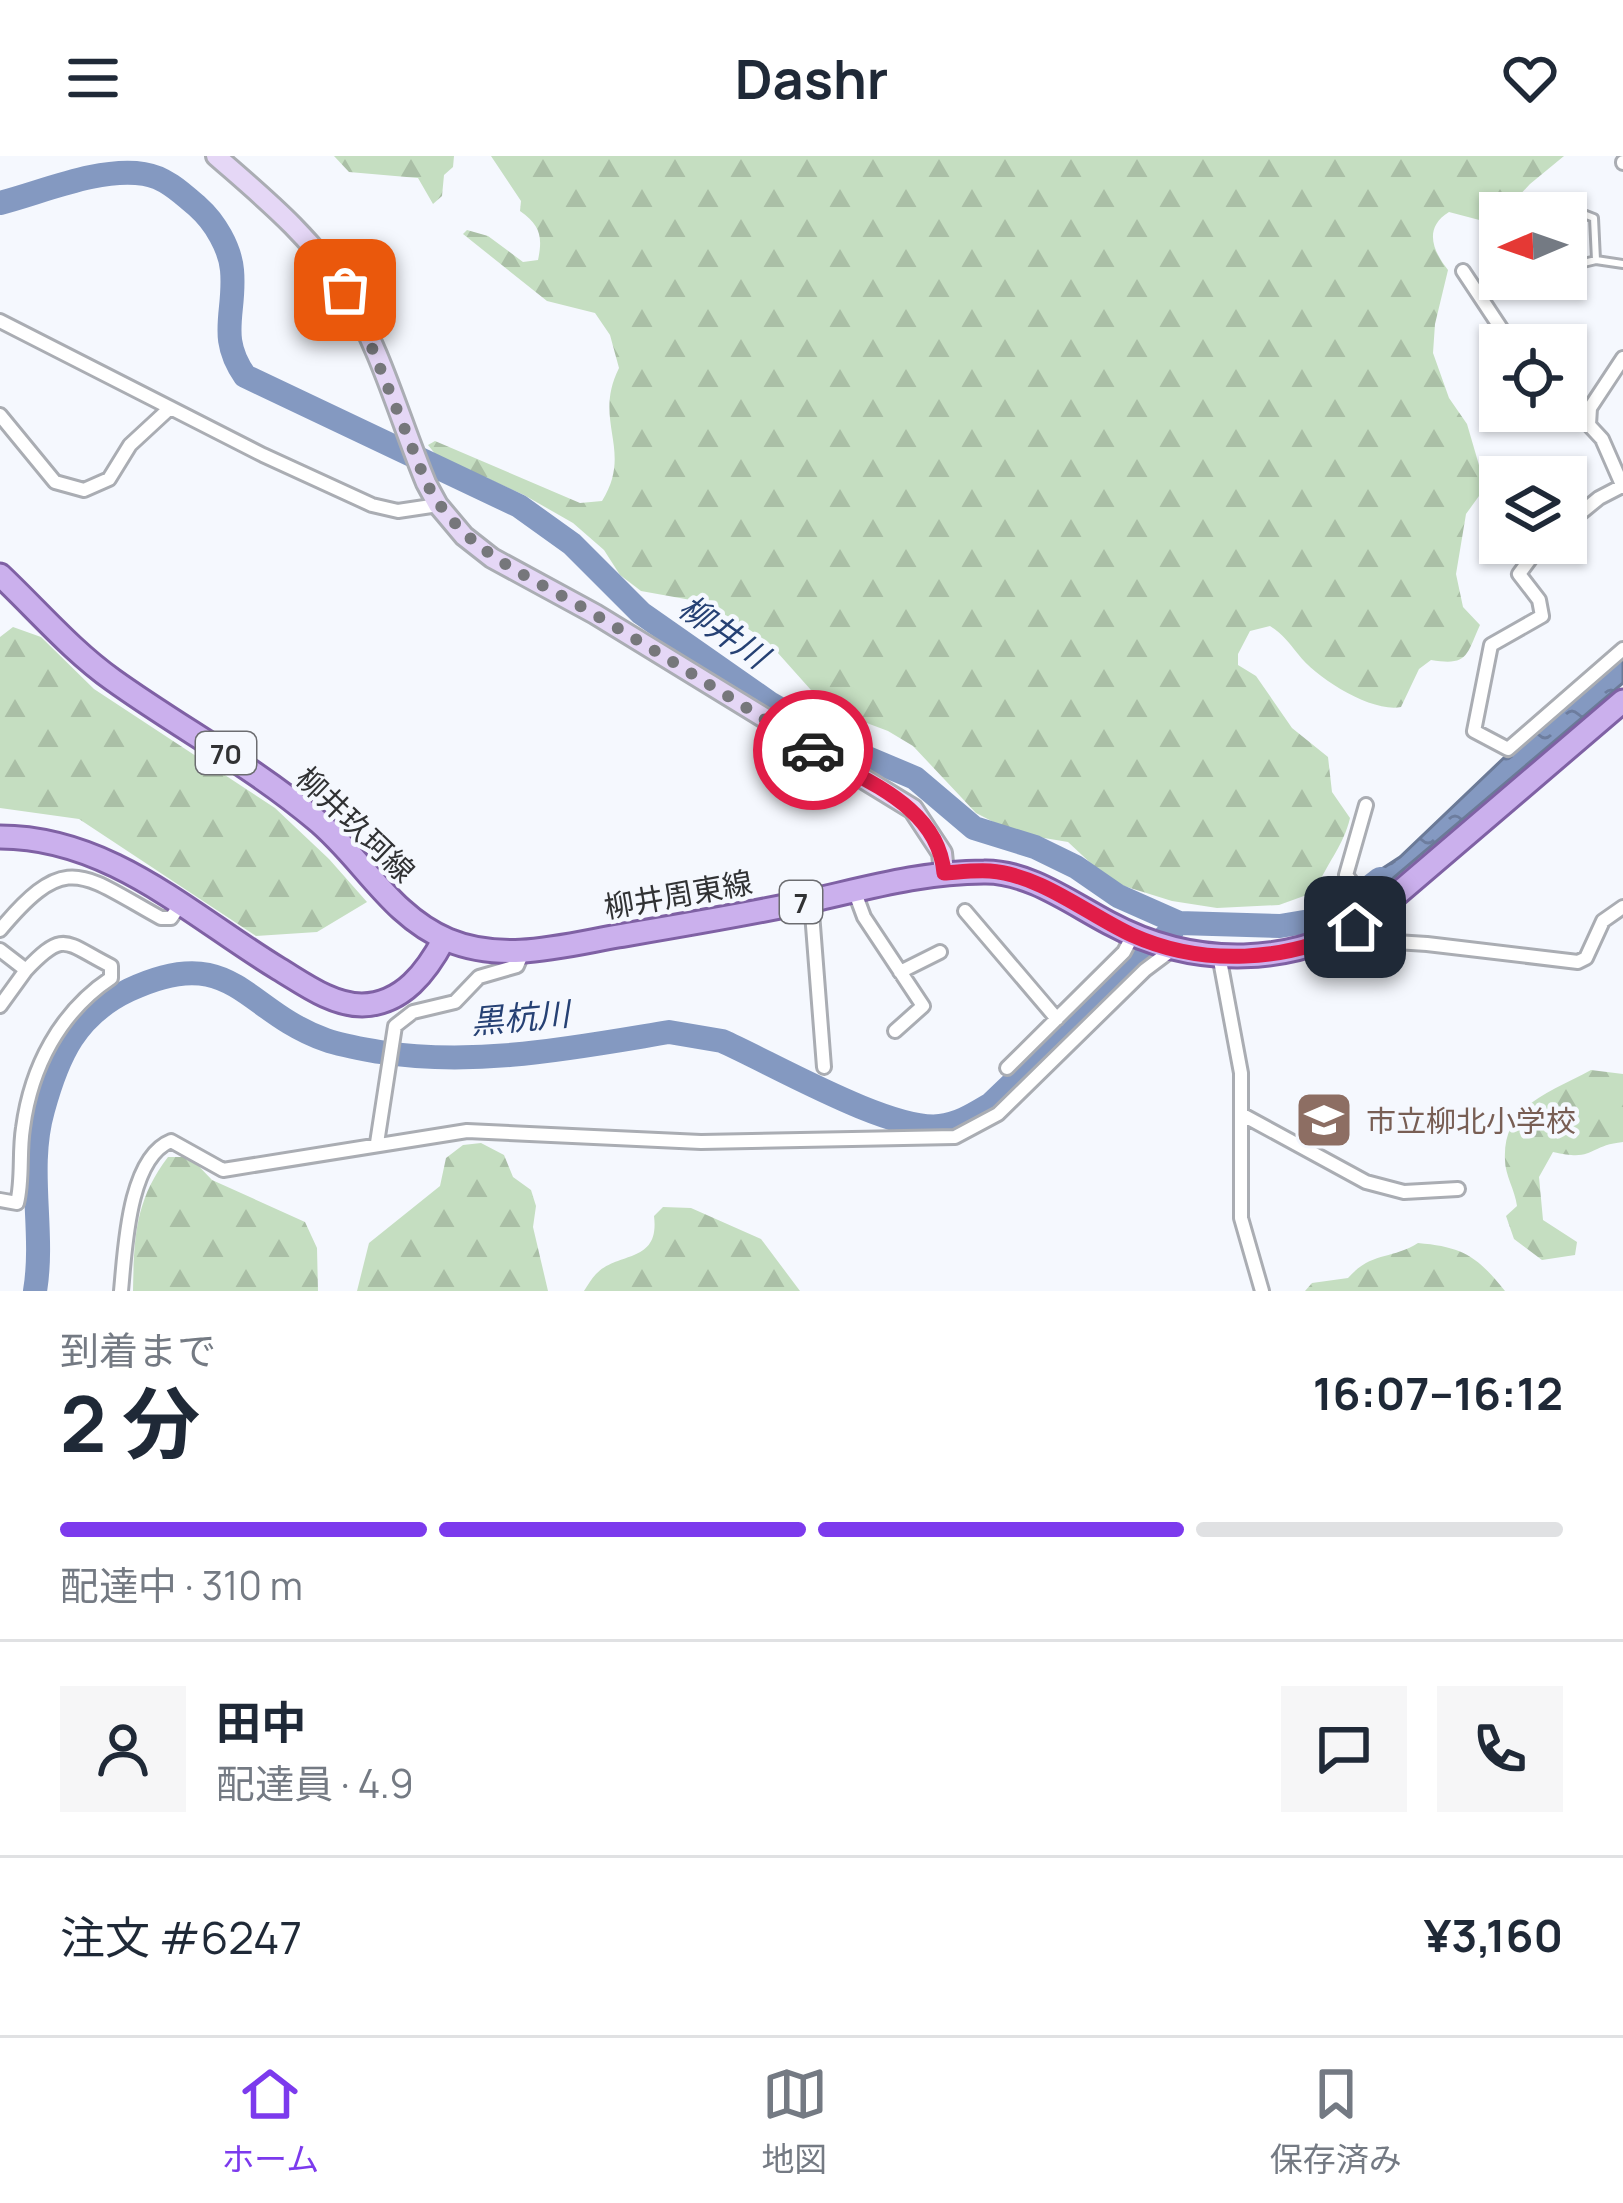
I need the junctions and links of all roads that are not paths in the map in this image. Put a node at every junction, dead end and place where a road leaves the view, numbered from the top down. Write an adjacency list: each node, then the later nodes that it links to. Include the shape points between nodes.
1 (216, 156): 14 (main road, via 298,230 345,290)
2 (1587, 215): 3 (lane, via 1594,218)
3 (1596, 260): 4 (lane); 5 (lane)
4 (1587, 262)
5 (1623, 264)
6 (1463, 271): 8 (street)
7 (0, 321): 10 (street)
8 (1498, 324)
9 (1623, 358): 12 (street, via 1590,408)
10 (170, 408): 11 (street, via 130,445 109,479 84,490 55,482); 14 (street, via 372,506)
11 (0, 415)
12 (1589, 425): 13 (street)
13 (1622, 486): 15 (street)
14 (438, 505): 22 (main road, via 492,559 913,809 942,853)
15 (1587, 508)
16 (1526, 564): 18 (street, via 1519,574 1542,616 1492,645 1474,731 1508,749)
17 (0, 575): 32 (main road, 柳井玖珂線 / 70, via 111,679 321,823 402,910)
18 (1623, 649)
19 (1619, 714): 27 (main road, 柳井周東線 / 7)
20 (1366, 805): 27 (street, via 1346,875)
21 (0, 836): 25 (main road, via 73,845)
22 (944, 873): 23 (main road, 柳井周東線 / 7); 31 (main road, 柳井周東線 / 7, via 1019,878)
23 (854, 890): 24 (main road, 柳井周東線 / 7); 39 (street)
24 (811, 900): 35 (main road, 柳井周東線 / 7); 43 (street)
25 (180, 905): 30 (street, via 161,918 105,884 62,877 44,883); 32 (main road, via 311,989 361,1005 416,982)
26 (1623, 907): 29 (street, via 1603,921 1578,962 1384,944 1364,940)
27 (1372, 910): 29 (main road, 柳井周東線 / 7)
28 (965, 911): 41 (street)
29 (1355, 927): 37 (main road, 柳井周東線 / 7, via 1295,952)
30 (0, 930)
31 (1139, 938): 33 (main road, 柳井周東線 / 7); 41 (street)
32 (444, 939): 35 (main road, 柳井周東線 / 7)
33 (1172, 949): 37 (main road, 柳井周東線 / 7); 46 (street, via 998,1114 955,1137 701,1142 467,1131)
34 (0, 950): 38 (street)
35 (523, 952): 46 (street, via 517,966 479,977 455,1002 401,1019)
36 (940, 952): 39 (street)
37 (1219, 955): 45 (street)
38 (26, 970): 40 (street); 48 (street, via 63,942 111,966 111,978 73,1008 49,1045 23,1125 17,1203)
39 (900, 972): 42 (street, via 923,1006)
40 (0, 1006)
41 (1057, 1019): 44 (street)
42 (895, 1031)
43 (824, 1066)
44 (1006, 1069)
45 (1241, 1114): 47 (street, via 1366,1182 1404,1192); 50 (street, via 1241,1218)
46 (377, 1143): 49 (street, via 223,1170 179,1143 158,1146 134,1194)
47 (1458, 1189)
48 (0, 1200)
49 (122, 1291)
50 (1262, 1291)

